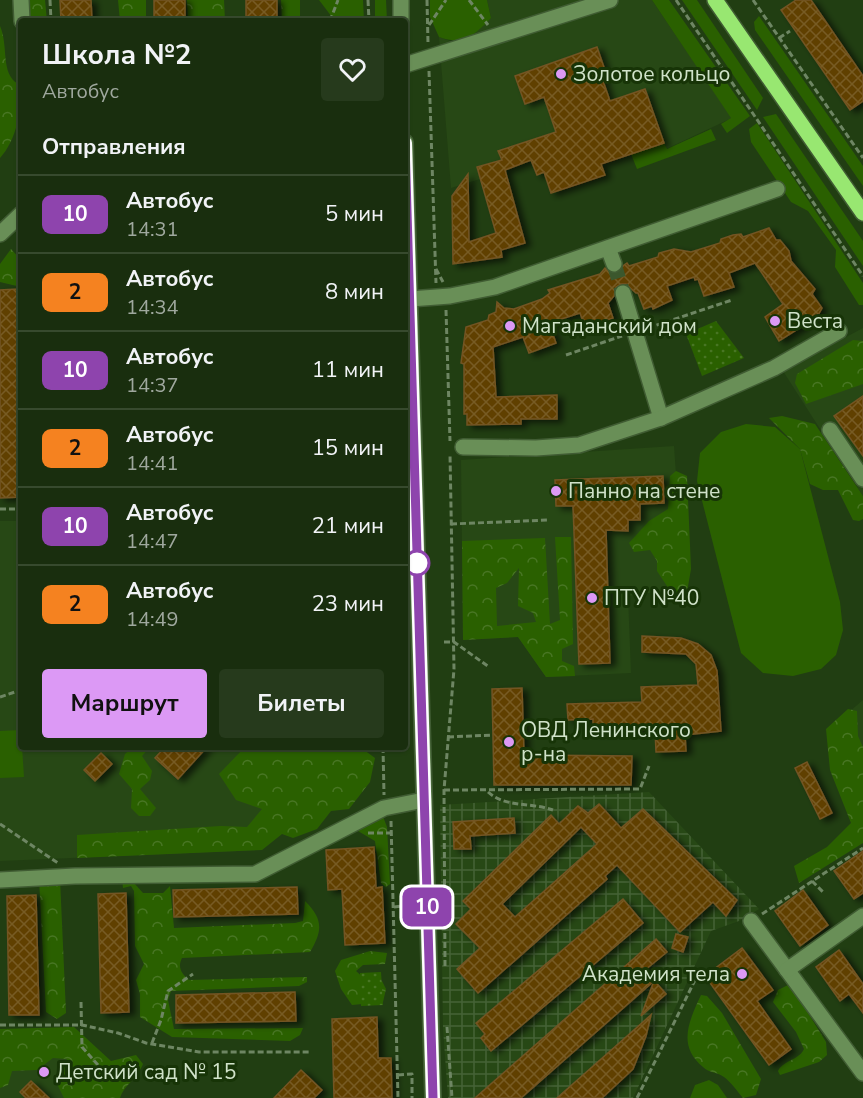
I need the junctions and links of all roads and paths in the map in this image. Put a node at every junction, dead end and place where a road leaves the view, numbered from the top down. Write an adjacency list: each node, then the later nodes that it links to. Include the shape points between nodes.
1 (21, 0): 13 (street)
2 (50, 0): 14 (path)
3 (338, 0): 15 (path)
4 (368, 0): 16 (path)
5 (401, 0): 17 (street)
6 (427, 0): 18 (path)
7 (446, 0): 18 (path)
8 (469, 0): 20 (path)
9 (610, 0): 20 (street)
10 (676, 0): 32 (path)
11 (716, 0): 26 (main road)
12 (753, 0): 21 (path)
13 (22, 18)
14 (51, 18)
15 (331, 18)
16 (369, 18)
17 (401, 18)
18 (428, 26): 22 (path)
19 (790, 31): 21 (path)
20 (496, 36): 22 (street)
21 (779, 38): 24 (path)
22 (429, 57): 23 (street); 34 (path)
23 (408, 64)
24 (863, 158)
25 (777, 189): 30 (street)
26 (863, 213)
27 (18, 217): 28 (street)
28 (0, 234)
29 (408, 237): 35 (street)
30 (608, 248): 31 (street); 34 (street, via 495,287)
31 (614, 264)
32 (863, 276)
33 (623, 293): 39 (street)
34 (436, 296): 35 (street); 46 (path, via 446,309)
35 (410, 299): 58 (street)
36 (732, 300): 37 (path)
37 (712, 306)
38 (839, 331): 39 (street, via 774,368)
39 (661, 418): 41 (street, via 579,445)
40 (830, 430): 42 (street)
41 (463, 447)
42 (863, 478)
43 (0, 509): 44 (path)
44 (18, 509)
45 (547, 520): 46 (path)
46 (451, 524): 48 (path)
47 (444, 642): 48 (path)
48 (454, 642): 49 (path); 53 (path)
49 (489, 667)
50 (18, 691): 51 (path)
51 (0, 697)
52 (493, 735): 53 (path)
53 (448, 737): 56 (path)
54 (383, 750): 59 (path)
55 (649, 766): 57 (path, via 640,789)
56 (444, 790): 57 (path); 71 (path)
57 (486, 791): 60 (path, via 503,803 540,805)
58 (424, 800): 59 (street); 86 (street)
59 (384, 808): 63 (street, via 255,874); 68 (path, via 393,824)
60 (553, 810)
61 (0, 824): 63 (path, via 54,859)
62 (863, 848): 65 (path)
63 (67, 876): 64 (street)
64 (0, 880)
65 (813, 881): 66 (path); 70 (path)
66 (823, 892)
67 (403, 906): 68 (path)
68 (394, 907): 82 (path)
69 (863, 916): 72 (street)
70 (751, 921): 72 (street)
71 (446, 969)
72 (787, 970): 81 (street)
73 (193, 974): 79 (path, via 168,991)
74 (698, 974): 88 (path)
75 (81, 1002): 78 (path)
76 (447, 1017): 87 (path)
77 (0, 1025): 78 (path)
78 (82, 1025): 79 (path); 83 (path, via 82,1047)
79 (151, 1044): 80 (path, via 199,1052)
80 (309, 1052)
81 (863, 1073)
82 (398, 1075): 84 (path); 85 (path, via 412,1074)
83 (107, 1076)
84 (398, 1098)
85 (412, 1098)
86 (433, 1098)
87 (452, 1098)
88 (637, 1098)

